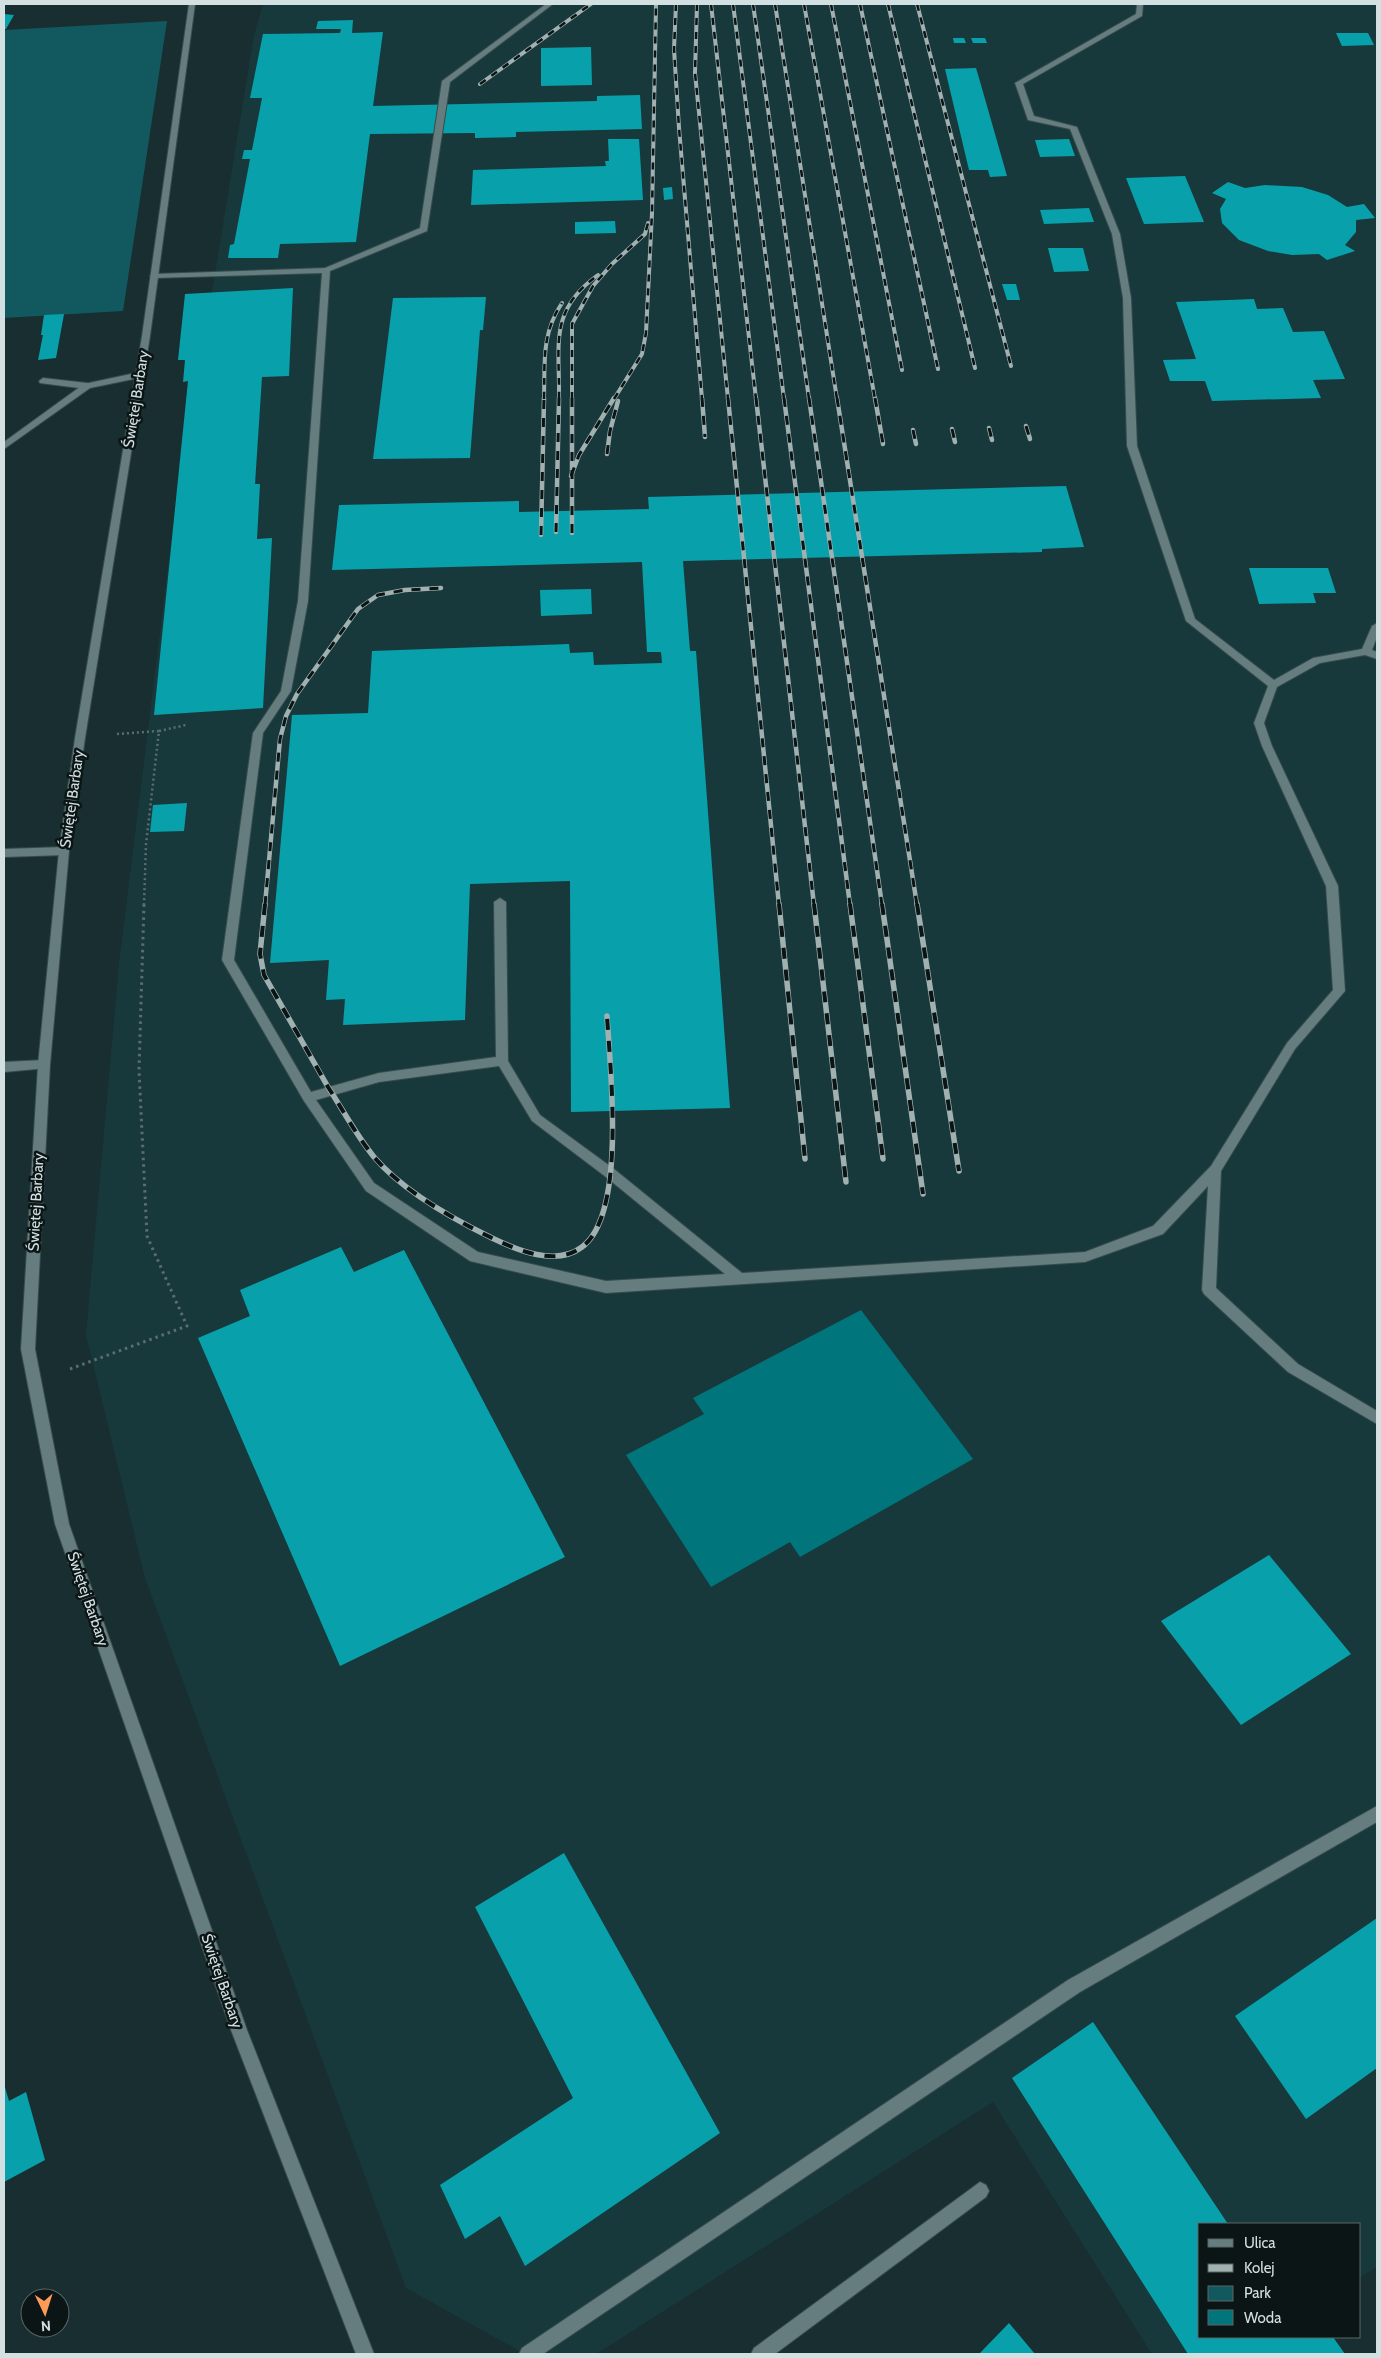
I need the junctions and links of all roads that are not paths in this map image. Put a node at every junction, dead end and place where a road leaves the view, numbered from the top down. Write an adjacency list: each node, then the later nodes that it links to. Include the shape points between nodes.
1 (192, 4): 5 (street, Świętej Barbary)
2 (550, 4): 4 (street, via 446,81 424,229)
3 (1140, 4): 12 (street, via 1140,15 1019,83 1031,118 1073,127 1116,234 1127,298 1132,446 1191,622)
4 (326, 270): 5 (street); 19 (street, via 303,601 286,690 258,733 228,960)
5 (154, 276): 6 (street, Świętej Barbary)
6 (140, 375): 8 (street); 13 (street, Świętej Barbary)
7 (43, 381): 8 (street)
8 (87, 386): 9 (street)
9 (4, 446)
10 (1377, 626): 11 (street)
11 (1372, 654): 12 (street, via 1317,660)
12 (1273, 685): 20 (street, via 1259,723 1332,886 1340,991 1291,1046)
13 (64, 851): 14 (street); 17 (street, Świętej Barbary)
14 (4, 853)
15 (500, 902): 16 (street)
16 (502, 1061): 19 (street, via 406,1072 330,1089); 21 (street, via 536,1118 610,1173)
17 (44, 1065): 18 (street); 25 (street, Świętej Barbary, via 28,1349 62,1524 239,2030)
18 (4, 1068)
19 (308, 1098): 21 (street, via 370,1187 475,1257 606,1287)
20 (1215, 1170): 21 (street, via 1158,1230 1085,1257); 22 (street, via 1209,1290 1293,1368)
21 (739, 1278)
22 (1377, 1418)
23 (1377, 1814): 26 (street, via 1074,1986)
24 (980, 2191): 27 (street)
25 (365, 2354)
26 (528, 2354)
27 (760, 2354)

